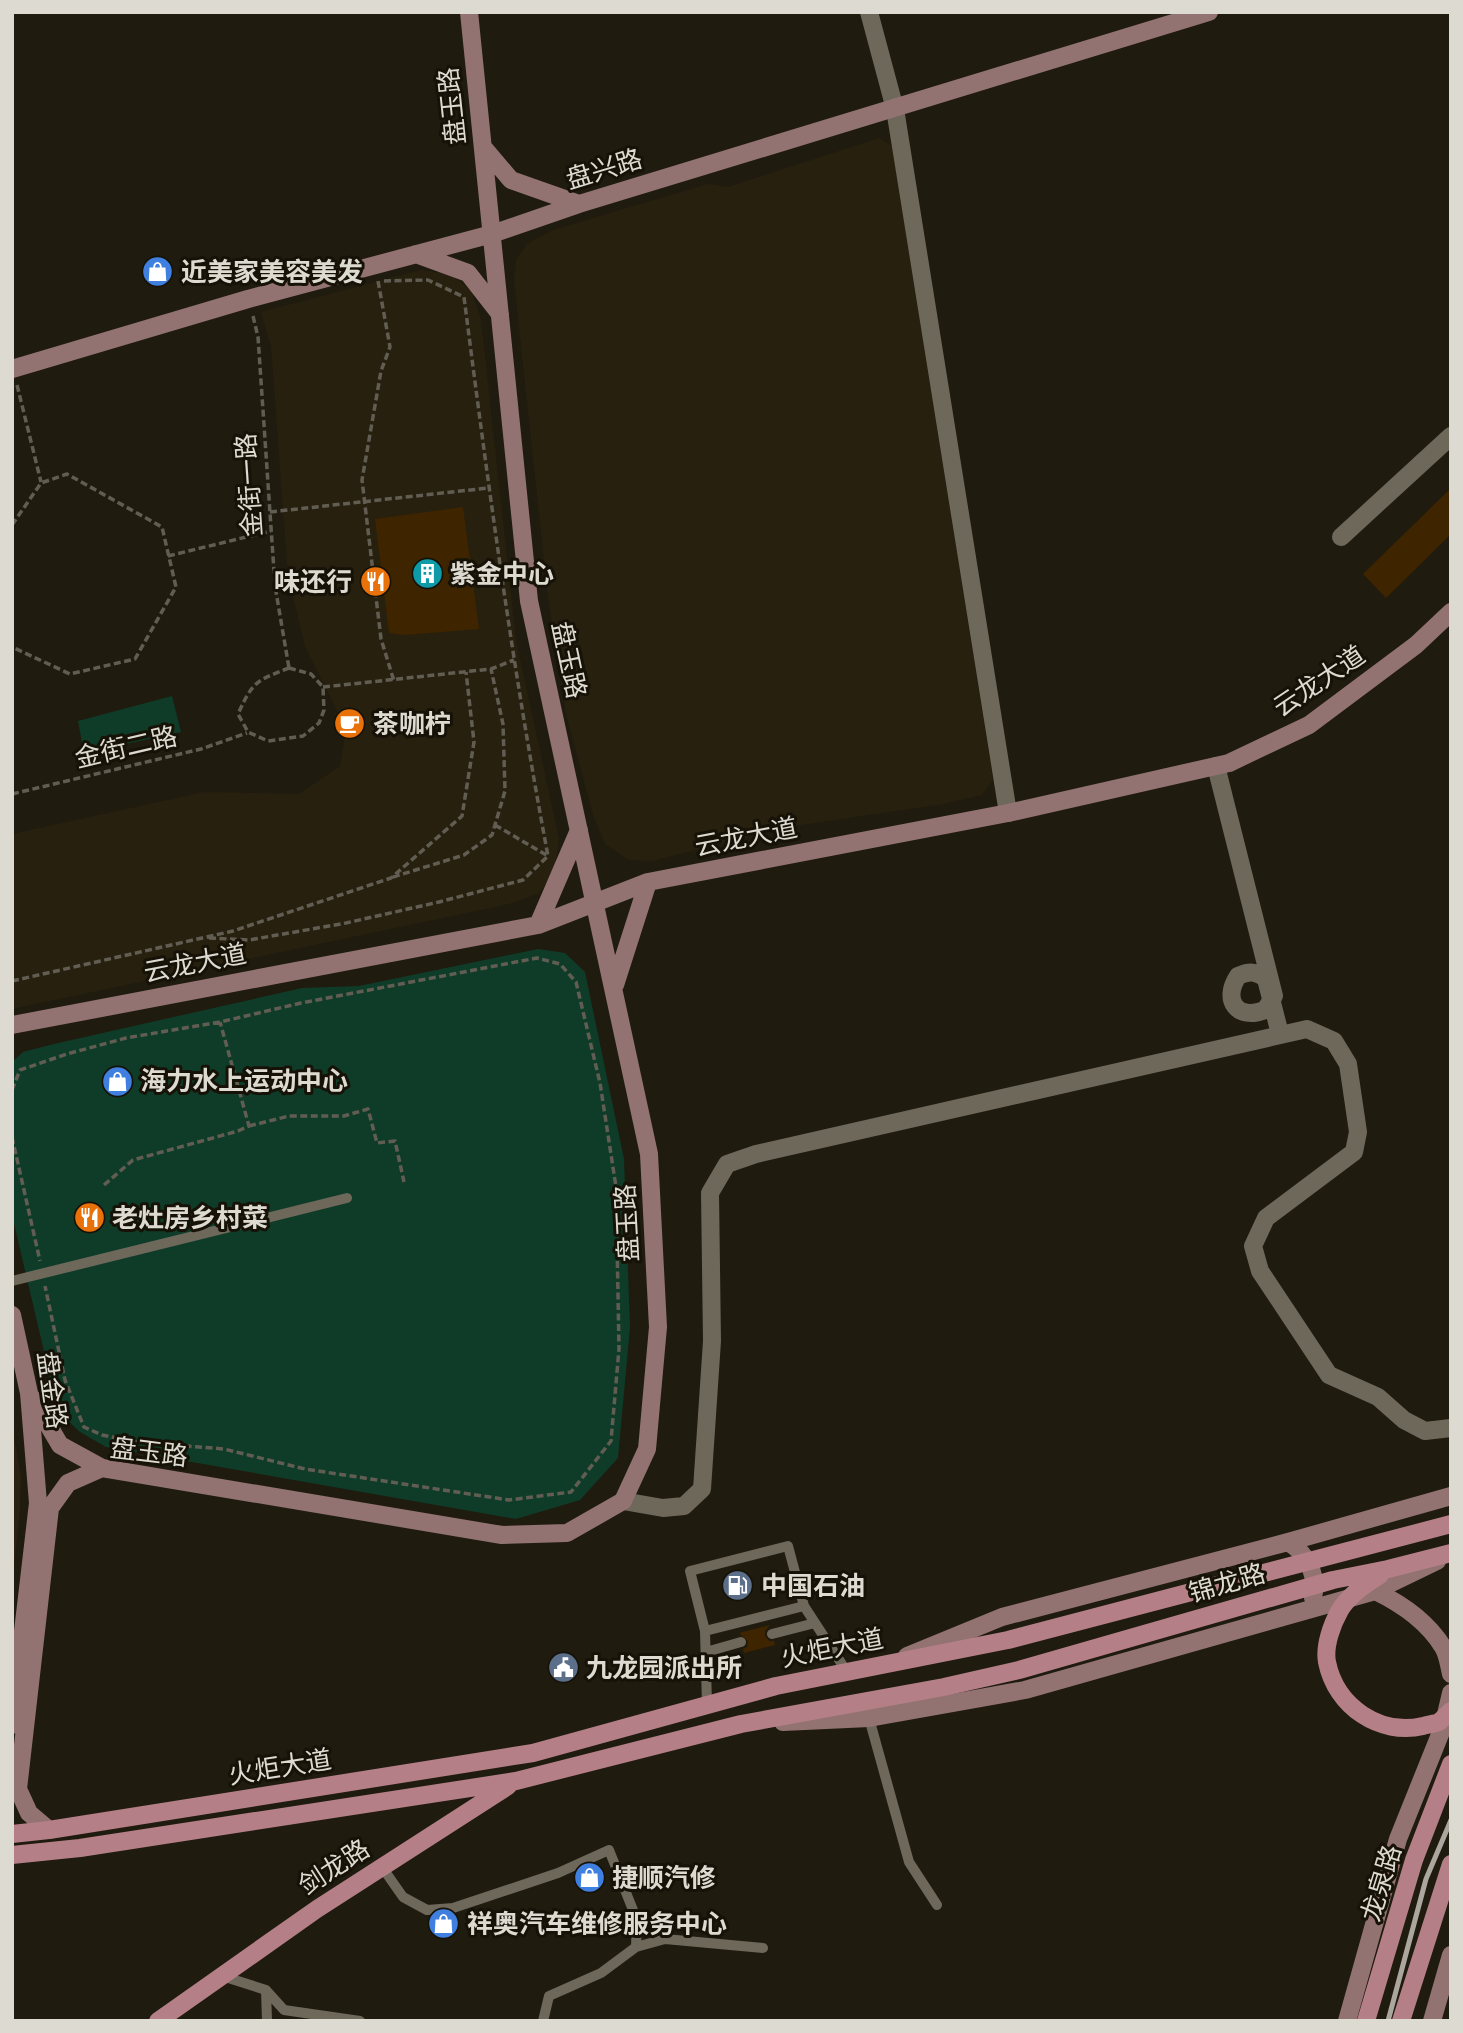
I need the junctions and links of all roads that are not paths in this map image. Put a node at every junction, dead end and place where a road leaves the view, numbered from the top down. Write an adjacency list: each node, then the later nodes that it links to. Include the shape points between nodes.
1 (469, 12): 5 (street, 盘玉路)
2 (869, 12): 4 (street)
3 (1209, 12): 4 (street, 盘兴路)
4 (895, 109): 6 (street, 盘兴路); 15 (street)
5 (483, 147): 6 (street, via 511,180); 7 (street, 盘玉路)
6 (579, 204): 7 (street, 盘兴路)
7 (492, 234): 8 (street, 盘兴路); 9 (street, 盘玉路)
8 (416, 254): 9 (street, via 468,273); 10 (street, 盘兴路, via 375,274 248,299)
9 (500, 314): 16 (street, 盘玉路, via 530,601)
10 (13, 369)
11 (1451, 436): 12 (street)
12 (1341, 537)
13 (1451, 611): 14 (street, 云龙大道, via 1416,645 1310,725)
14 (1216, 766): 15 (street, 云龙大道); 24 (street, via 1274,996 1265,1010 1247,1014 1234,1005 1230,989 1245,973 1266,979)
15 (1008, 813): 17 (street, 云龙大道)
16 (579, 830): 18 (street, 盘玉路); 19 (street)
17 (648, 882): 18 (street, 云龙大道); 20 (street)
18 (595, 904): 19 (street, 云龙大道); 20 (street, 盘玉路)
19 (538, 925): 22 (street, 云龙大道)
20 (614, 988): 33 (street, 盘玉路, via 649,1154 658,1327 648,1450)
21 (12, 1017): 22 (street)
22 (45, 1019): 23 (street, 云龙大道)
23 (12, 1025)
24 (1280, 1034): 30 (street, via 1307,1029 1334,1041 1348,1064 1358,1132 1353,1152 1266,1218 1253,1246 1261,1271 1329,1375 1378,1397 1424,1431); 33 (street, via 727,1164 710,1193 712,1341 702,1489 684,1506 663,1508)
25 (347, 1198): 26 (lane)
26 (12, 1281)
27 (12, 1315): 28 (street, 盘金路)
28 (18, 1364): 29 (street, 盘金路)
29 (29, 1393): 31 (street, via 60,1445); 54 (street, 盘金路, via 38,1503)
30 (1451, 1428)
31 (102, 1468): 33 (street, 盘玉路, via 502,1535 567,1533); 59 (street, 盘玉路, via 68,1483 50,1508 18,1789 29,1813)
32 (1451, 1496): 35 (street)
33 (623, 1501)
34 (1451, 1524): 46 (main road, 火炬大道, via 1008,1640)
35 (1288, 1542): 40 (street, via 1308,1559 1314,1580); 46 (street, via 1002,1617)
36 (1451, 1553): 37 (main road, 锦龙路); 38 (street)
37 (1388, 1569): 47 (main road, 锦龙路, via 1333,1580); 52 (main road, via 1340,1609 1329,1636 1327,1661 1353,1708 1378,1725 1409,1729)
38 (1375, 1591): 40 (street); 49 (street, via 1402,1604 1424,1624 1445,1649)
39 (804, 1606): 41 (lane); 42 (lane); 42 (lane, via 788,1546 691,1571)
40 (1307, 1610): 53 (street, via 1025,1690)
41 (815, 1623): 43 (lane); 48 (lane)
42 (705, 1631): 45 (lane)
43 (772, 1634)
44 (741, 1642): 45 (lane)
45 (706, 1652): 51 (lane)
46 (885, 1665): 48 (main road, 火炬大道)
47 (1019, 1670): 55 (main road, 火炬大道)
48 (846, 1672): 51 (main road, 火炬大道)
49 (1451, 1675)
50 (1451, 1693): 52 (street)
51 (707, 1705): 56 (main road, 火炬大道)
52 (1448, 1717): 74 (street, via 1398,1839)
53 (869, 1718): 55 (street); 64 (lane, via 909,1862)
54 (12, 1724)
55 (741, 1724): 58 (main road, 火炬大道)
56 (533, 1753): 58 (main road, 剑龙路); 59 (main road, 火炬大道)
57 (1451, 1763): 75 (main road, 龙泉路, via 1414,1860)
58 (516, 1781): 61 (main road, 火炬大道); 63 (main road, 剑龙路)
59 (49, 1830): 60 (main road, 火炬大道)
60 (12, 1834)
61 (12, 1855)
62 (1451, 1864): 76 (main road)
63 (382, 1867): 65 (lane, via 403,1897 427,1910 453,1908 609,1850 636,1920); 68 (main road, 剑龙路)
64 (937, 1905)
65 (636, 1947): 66 (lane, via 665,1939); 73 (lane, via 601,1973 549,1996)
66 (762, 1948)
67 (1451, 1955): 77 (street)
68 (222, 1976): 69 (lane); 70 (main road, 剑龙路)
69 (266, 1990): 71 (lane); 72 (lane, via 284,2010)
70 (158, 2021)
71 (267, 2021)
72 (360, 2021)
73 (543, 2021)
74 (1347, 2021)
75 (1366, 2021)
76 (1401, 2021)
77 (1432, 2021)

